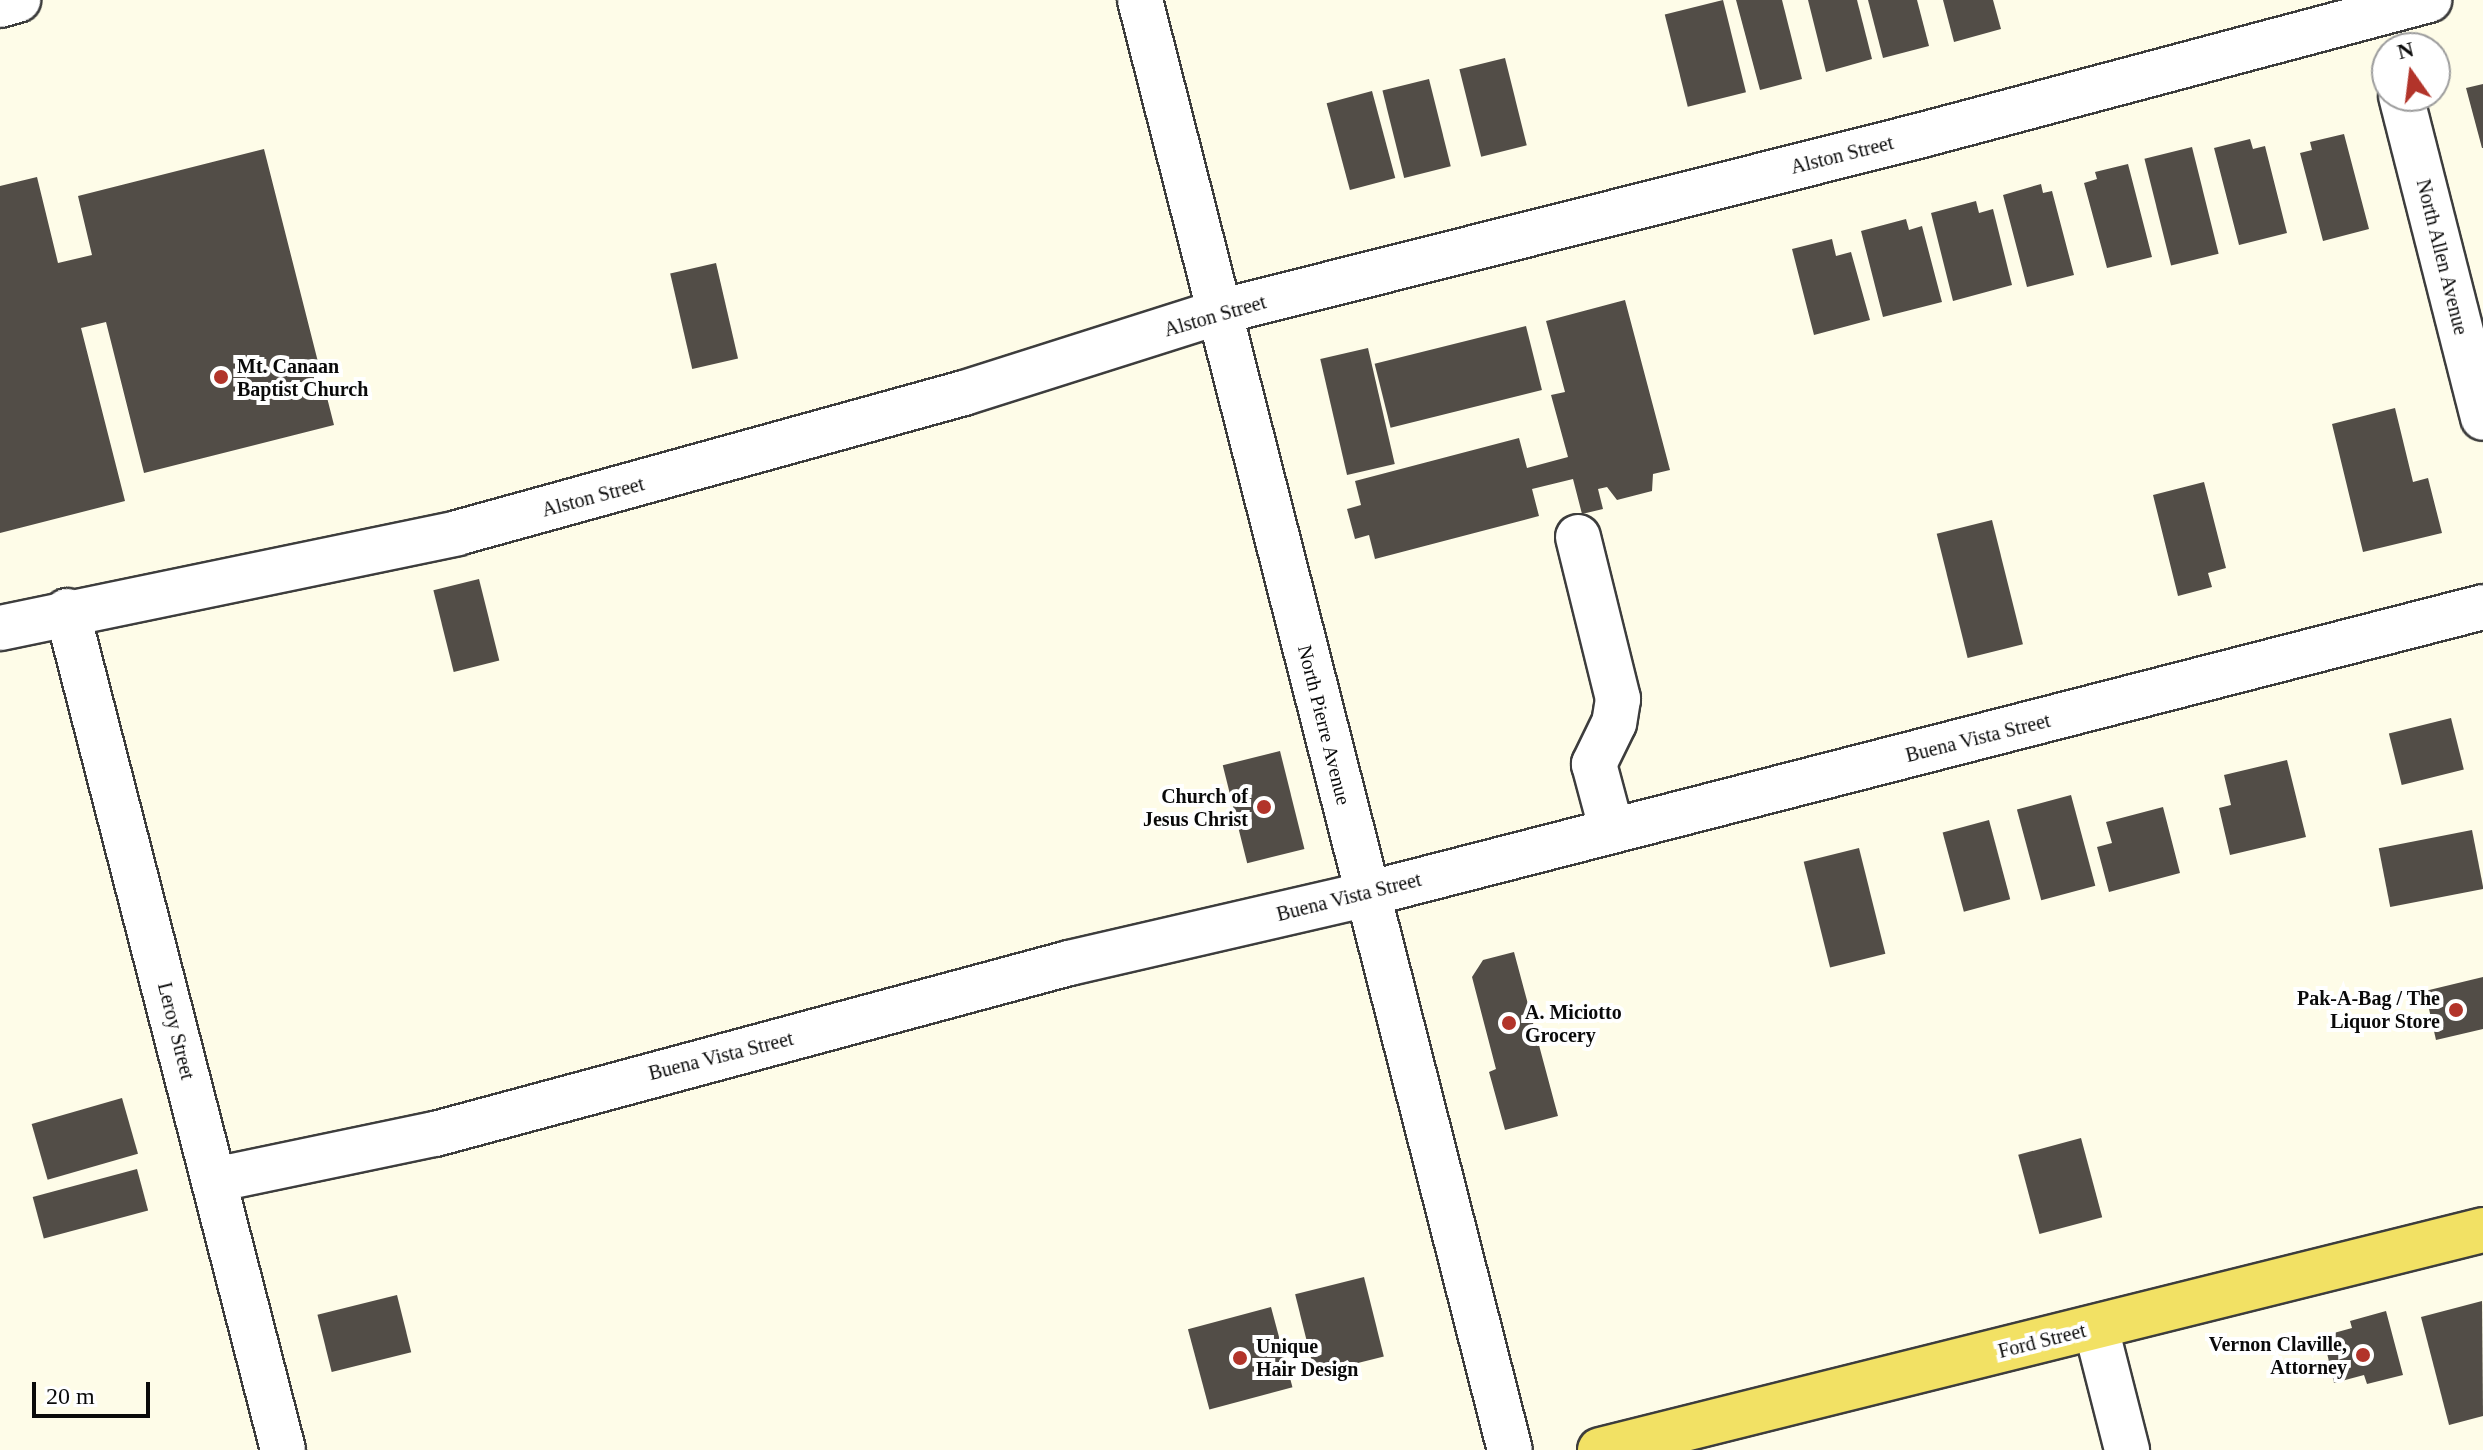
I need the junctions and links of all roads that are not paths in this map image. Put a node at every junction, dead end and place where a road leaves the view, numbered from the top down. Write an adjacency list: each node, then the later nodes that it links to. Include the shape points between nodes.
1 (18, 0): 4 (street)
2 (1140, 0): 7 (street, North Pierre Avenue)
3 (2429, 0): 5 (street, Alston Street)
4 (0, 5)
5 (2382, 21): 7 (street, Alston Street)
6 (2405, 112): 8 (street, North Allen Avenue)
7 (1219, 312): 11 (street, Alston Street, via 964,393 457,533); 14 (street, North Pierre Avenue)
8 (2483, 418)
9 (1578, 537): 13 (street, via 1618,699 1614,723 1594,764)
10 (2483, 607): 13 (street, Buena Vista Street)
11 (67, 611): 12 (street, Alston Street); 15 (street, Leroy Street)
12 (0, 628)
13 (1612, 831): 14 (street, Buena Vista Street)
14 (1367, 894): 15 (street, Buena Vista Street, via 1069,963 435,1134); 19 (street, North Pierre Avenue)
15 (214, 1180): 18 (street, Leroy Street)
16 (2483, 1230): 17 (main road, Ford Street)
17 (2096, 1328): 20 (main road, Ford Street); 21 (street)
18 (283, 1450)
19 (1510, 1450)
20 (1600, 1450)
21 (2127, 1450)

